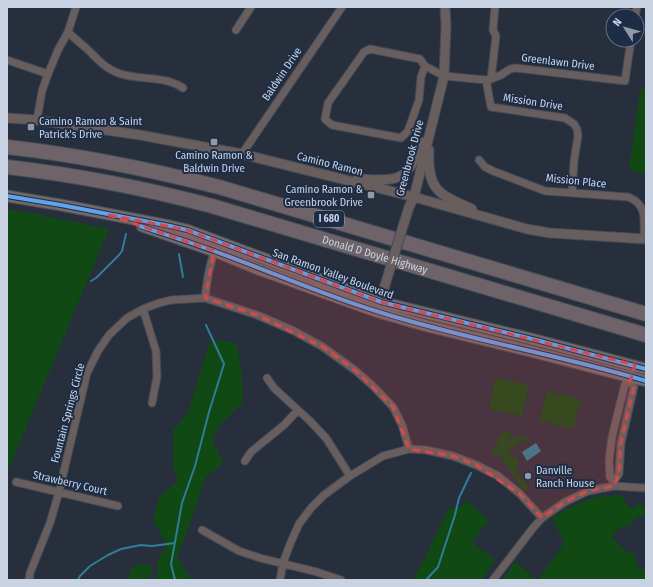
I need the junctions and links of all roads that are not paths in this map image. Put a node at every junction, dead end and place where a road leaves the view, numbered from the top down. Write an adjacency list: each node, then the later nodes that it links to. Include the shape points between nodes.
1 (76, 7): 7 (street)
2 (252, 7): 6 (street)
3 (342, 7): 19 (street, Baldwin Drive)
4 (446, 7): 12 (street, Greenbrook Drive)
5 (495, 7): 13 (street, via 493,30 496,36)
6 (236, 30)
7 (68, 32): 11 (street); 14 (street, via 107,68 138,78 168,81)
8 (629, 48): 13 (street, Greenlawn Drive, via 625,81 516,68)
9 (7, 60): 11 (street)
10 (425, 66): 10 (street, via 421,77 419,100 408,131 400,138 332,125 325,119 328,103 364,52 370,49 420,59); 12 (street)
11 (48, 74): 16 (street)
12 (444, 76): 13 (street); 17 (street, Greenbrook Drive)
13 (488, 80): 23 (street, Mission Drive, via 491,107 565,118 574,124 578,136)
14 (183, 88)
15 (7, 118): 16 (street, Camino Ramon)
16 (37, 120): 19 (street, Camino Ramon, via 140,135)
17 (430, 132): 22 (street, via 404,174 385,180); 25 (street, Greenbrook Drive); 26 (street, via 429,165 433,184 449,199)
18 (7, 147): 32 (highway, Donald D Doyle Highway / I 680, via 116,163 219,187)
19 (242, 154): 22 (street, Camino Ramon)
20 (479, 160): 23 (street, Mission Place, via 493,171 545,191)
21 (7, 167): 33 (highway, Donald D Doyle Highway / I 680, via 163,193)
22 (343, 179): 25 (street, Camino Ramon)
23 (572, 193): 27 (street, Mission Place, via 628,197 637,201 644,213)
24 (7, 196): 28 (main road, San Ramon Valley Boulevard, via 187,230)
25 (414, 197): 26 (street, Camino Ramon); 30 (street, Greenbrook Drive, bridge)
26 (504, 223): 27 (street, Camino Ramon, via 550,234)
27 (645, 239)
28 (216, 246): 29 (street); 30 (main road, San Ramon Valley Boulevard)
29 (204, 298): 31 (street, Fountain Springs Circle, via 159,302); 41 (street, Fountain Springs Circle, via 257,315 294,331 323,347 356,371 393,407 402,425)
30 (380, 307): 34 (main road, San Ramon Valley Boulevard, via 438,315); 37 (main road, San Ramon Valley Boulevard, via 427,326)
31 (142, 309): 39 (street, via 156,351 157,376); 47 (street, Fountain Springs Circle, via 127,318 109,335 90,368)
32 (646, 314)
33 (646, 335)
34 (635, 365): 35 (main road, San Ramon Valley Boulevard); 37 (street)
35 (646, 369)
36 (267, 378): 40 (street)
37 (631, 379): 38 (main road, San Ramon Valley Boulevard); 45 (street, via 634,386 621,443 619,474); 45 (street, via 625,384 612,437 609,461 610,476)
38 (646, 381)
39 (152, 403)
40 (298, 410): 42 (street, via 251,452); 43 (street, via 326,438)
41 (409, 449): 43 (street, via 383,456); 49 (street, via 453,456 498,476 520,494)
42 (245, 461)
43 (350, 476): 51 (street, via 310,508 299,524)
44 (16, 482): 47 (street, Strawberry Court)
45 (614, 483): 46 (street); 49 (street, via 565,502)
46 (646, 488)
47 (59, 492): 48 (street, Strawberry Court); 52 (street, Fountain Springs Circle)
48 (118, 506)
49 (542, 518): 55 (street)
50 (202, 530): 51 (street, via 239,551)
51 (283, 563): 53 (street); 54 (street)
52 (29, 580)
53 (280, 580)
54 (341, 580)
55 (493, 580)

